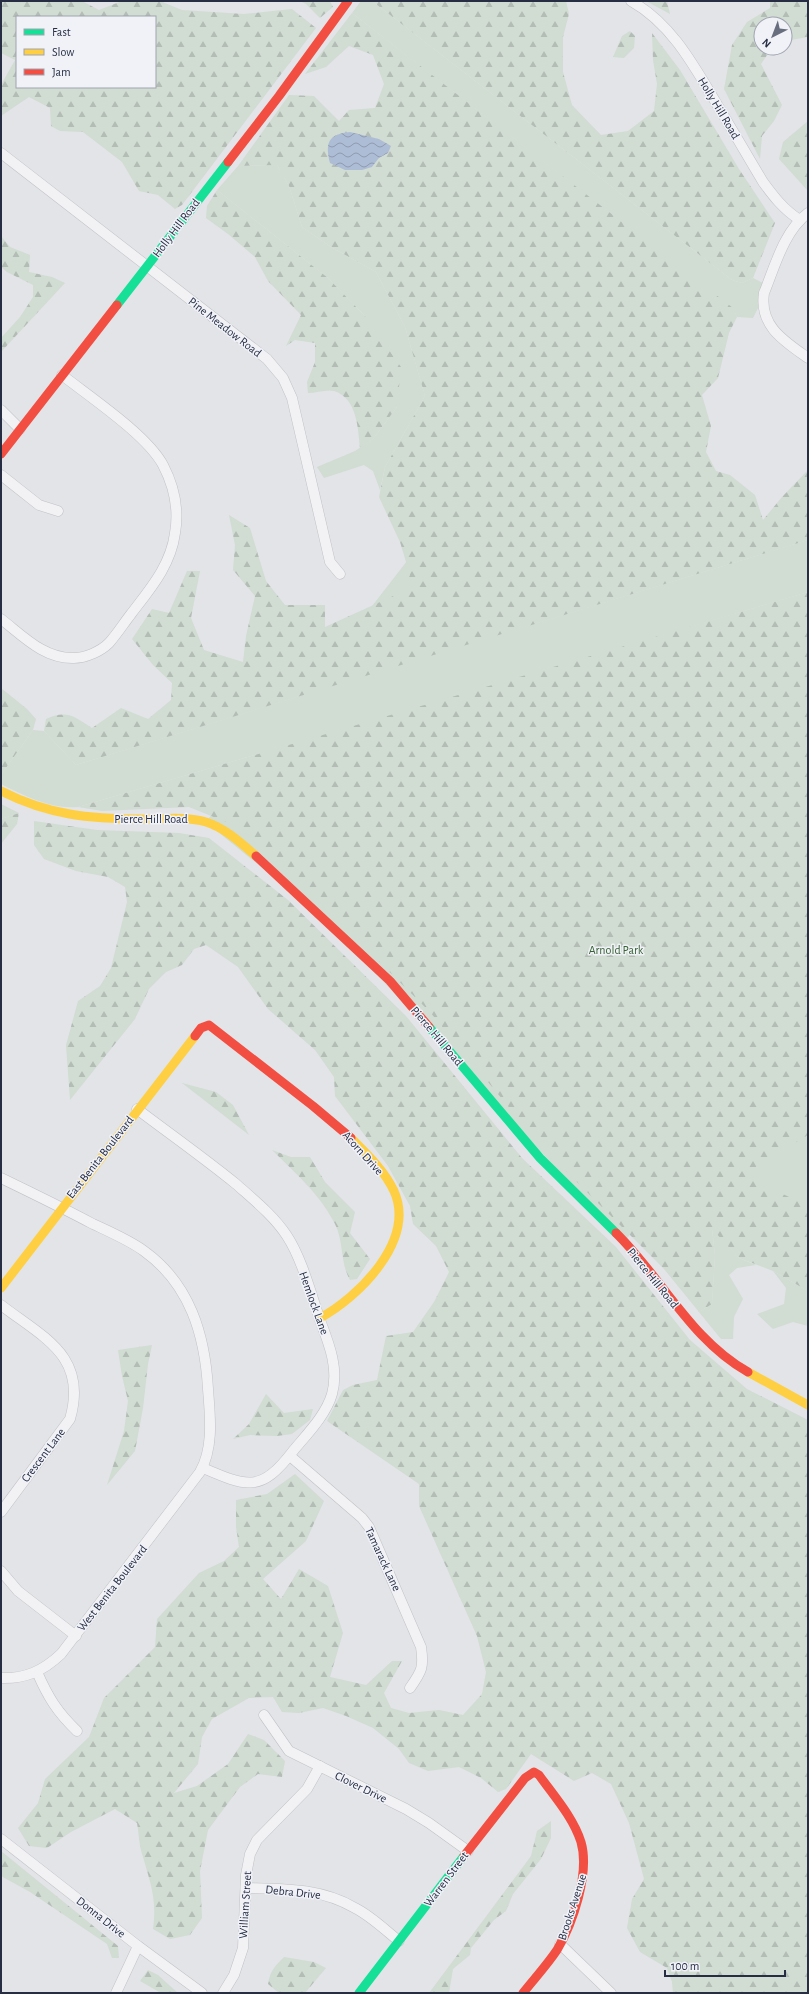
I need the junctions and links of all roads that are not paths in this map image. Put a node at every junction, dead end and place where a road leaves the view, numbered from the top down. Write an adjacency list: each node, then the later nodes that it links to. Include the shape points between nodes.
1 (348, 1): 6 (street, Holly Hill Road, via 279,96)
2 (630, 1): 5 (street, Holly Hill Road, via 659,21 678,43 763,182 778,202)
3 (1, 153): 6 (street, Pine Meadow Road)
4 (808, 213): 5 (street)
5 (800, 220): 7 (street, via 788,236 764,293 763,302 766,319 774,332)
6 (147, 266): 8 (street, Holly Hill Road); 14 (street, Pine Meadow Road, via 267,359 283,378 292,398 330,562)
7 (808, 358)
8 (62, 375): 10 (street, Holly Hill Road); 15 (street, via 144,441 162,464 170,479 175,500 177,520 172,550 163,572 109,643 90,655 61,658 48,654)
9 (1, 410): 10 (street)
10 (20, 429): 11 (street, Holly Hill Road)
11 (1, 454)
12 (1, 475): 13 (street, via 39,505)
13 (58, 511)
14 (340, 574)
15 (1, 619)
16 (1, 791): 24 (street, Pierce Hill Road, via 23,803 52,813 105,818 192,819 224,830 248,849 390,981 540,1158 624,1241 684,1316 714,1348 738,1366)
17 (201, 1028): 18 (street, East Benita Boulevard); 23 (street, Acorn Drive, via 209,1025 228,1038 333,1121 369,1157 388,1181 396,1198 399,1208 398,1225 389,1252 350,1300)
18 (137, 1109): 20 (street, East Benita Boulevard); 23 (street, Hemlock Lane, via 218,1169 261,1205 287,1235 296,1252)
19 (1, 1178): 20 (street, West Benita Boulevard)
20 (61, 1208): 21 (street, East Benita Boulevard); 26 (street, West Benita Boulevard, via 143,1250 165,1269 185,1295 195,1315 203,1341 207,1374 211,1425 209,1449)
21 (1, 1288)
22 (1, 1305): 27 (street, Crescent Lane, via 56,1348 67,1361 74,1384 74,1404 70,1419)
23 (320, 1318): 25 (street, Hemlock Lane, via 332,1354 334,1383 331,1396 318,1419)
24 (808, 1405)
25 (290, 1456): 26 (street, Hemlock Lane, via 274,1474 256,1482 230,1480); 32 (street, Tamarack Lane, via 362,1518 369,1527 421,1647 422,1671)
26 (203, 1468): 29 (street, West Benita Boulevard)
27 (1, 1512)
28 (1, 1571): 29 (street, via 18,1591)
29 (76, 1636): 30 (street, West Benita Boulevard, via 51,1664)
30 (37, 1672): 31 (street, West Benita Boulevard, via 14,1679); 34 (street, via 50,1701 61,1717)
31 (1, 1678)
32 (410, 1688)
33 (264, 1715): 35 (street, Clover Drive, via 289,1751)
34 (77, 1731)
35 (320, 1766): 38 (street, Clover Drive, via 406,1809); 39 (street, William Street, via 299,1799 257,1840 250,1854)
36 (537, 1774): 38 (street, Warren Street, via 531,1772 525,1778); 41 (street, Brooks Avenue, via 575,1828 582,1843 583,1879)
37 (1, 1839): 42 (street, Donna Drive)
38 (468, 1852): 40 (street, Warren Street)
39 (246, 1888): 40 (street, Debra Drive, via 314,1891 336,1898 357,1908); 45 (street, William Street, via 243,1948 234,1975)
40 (399, 1942): 46 (street, Warren Street)
41 (560, 1944): 47 (street, Brooks Avenue); 48 (street)
42 (138, 1946): 43 (street); 44 (street, Donna Drive)
43 (116, 1993)
44 (202, 1993)
45 (223, 1993)
46 (359, 1993)
47 (523, 1993)
48 (611, 1993)

